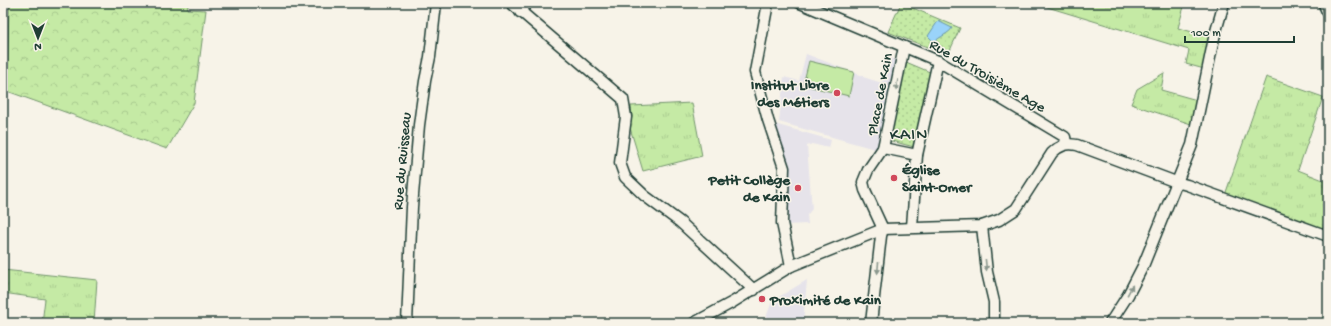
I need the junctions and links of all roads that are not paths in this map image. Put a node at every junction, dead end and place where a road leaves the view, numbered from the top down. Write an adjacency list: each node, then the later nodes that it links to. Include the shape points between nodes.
1 (436, 3): 22 (street, Rue du Ruisseau, via 419,124)
2 (511, 3): 9 (street)
3 (527, 3): 9 (street)
4 (768, 3): 20 (street, via 755,72 784,168 782,223)
5 (800, 3): 10 (street, Rue du Troisième Age)
6 (1224, 3): 15 (street, via 1214,38 1192,145)
7 (1325, 3): 8 (main road)
8 (1328, 10)
9 (520, 12): 21 (street, via 623,99 626,117 620,163 625,177 645,196 680,222)
10 (904, 47): 11 (street, Rue du Troisième Age); 13 (street, Place de Kain, one-way to 13)
11 (938, 61): 12 (street, Rue du Troisième Age, via 1065,137); 14 (street)
12 (1066, 144): 15 (street, via 1077,145); 16 (street, via 1052,153 1016,209 999,220)
13 (882, 150): 14 (street, Place de Kain); 18 (street, Place de Kain, via 863,182)
14 (917, 154): 17 (street)
15 (1176, 182): 19 (street); 26 (street, one-way to 15, via 1143,266)
16 (982, 226): 17 (street); 25 (street, one-way to 25, via 987,272 994,302)
17 (912, 227): 18 (street)
18 (883, 229): 20 (street); 24 (street, one-way to 24)
19 (1328, 236)
20 (791, 266): 21 (street)
21 (754, 290): 23 (street)
22 (407, 323)
23 (694, 323)
24 (871, 323)
25 (994, 323)
26 (1110, 323)

